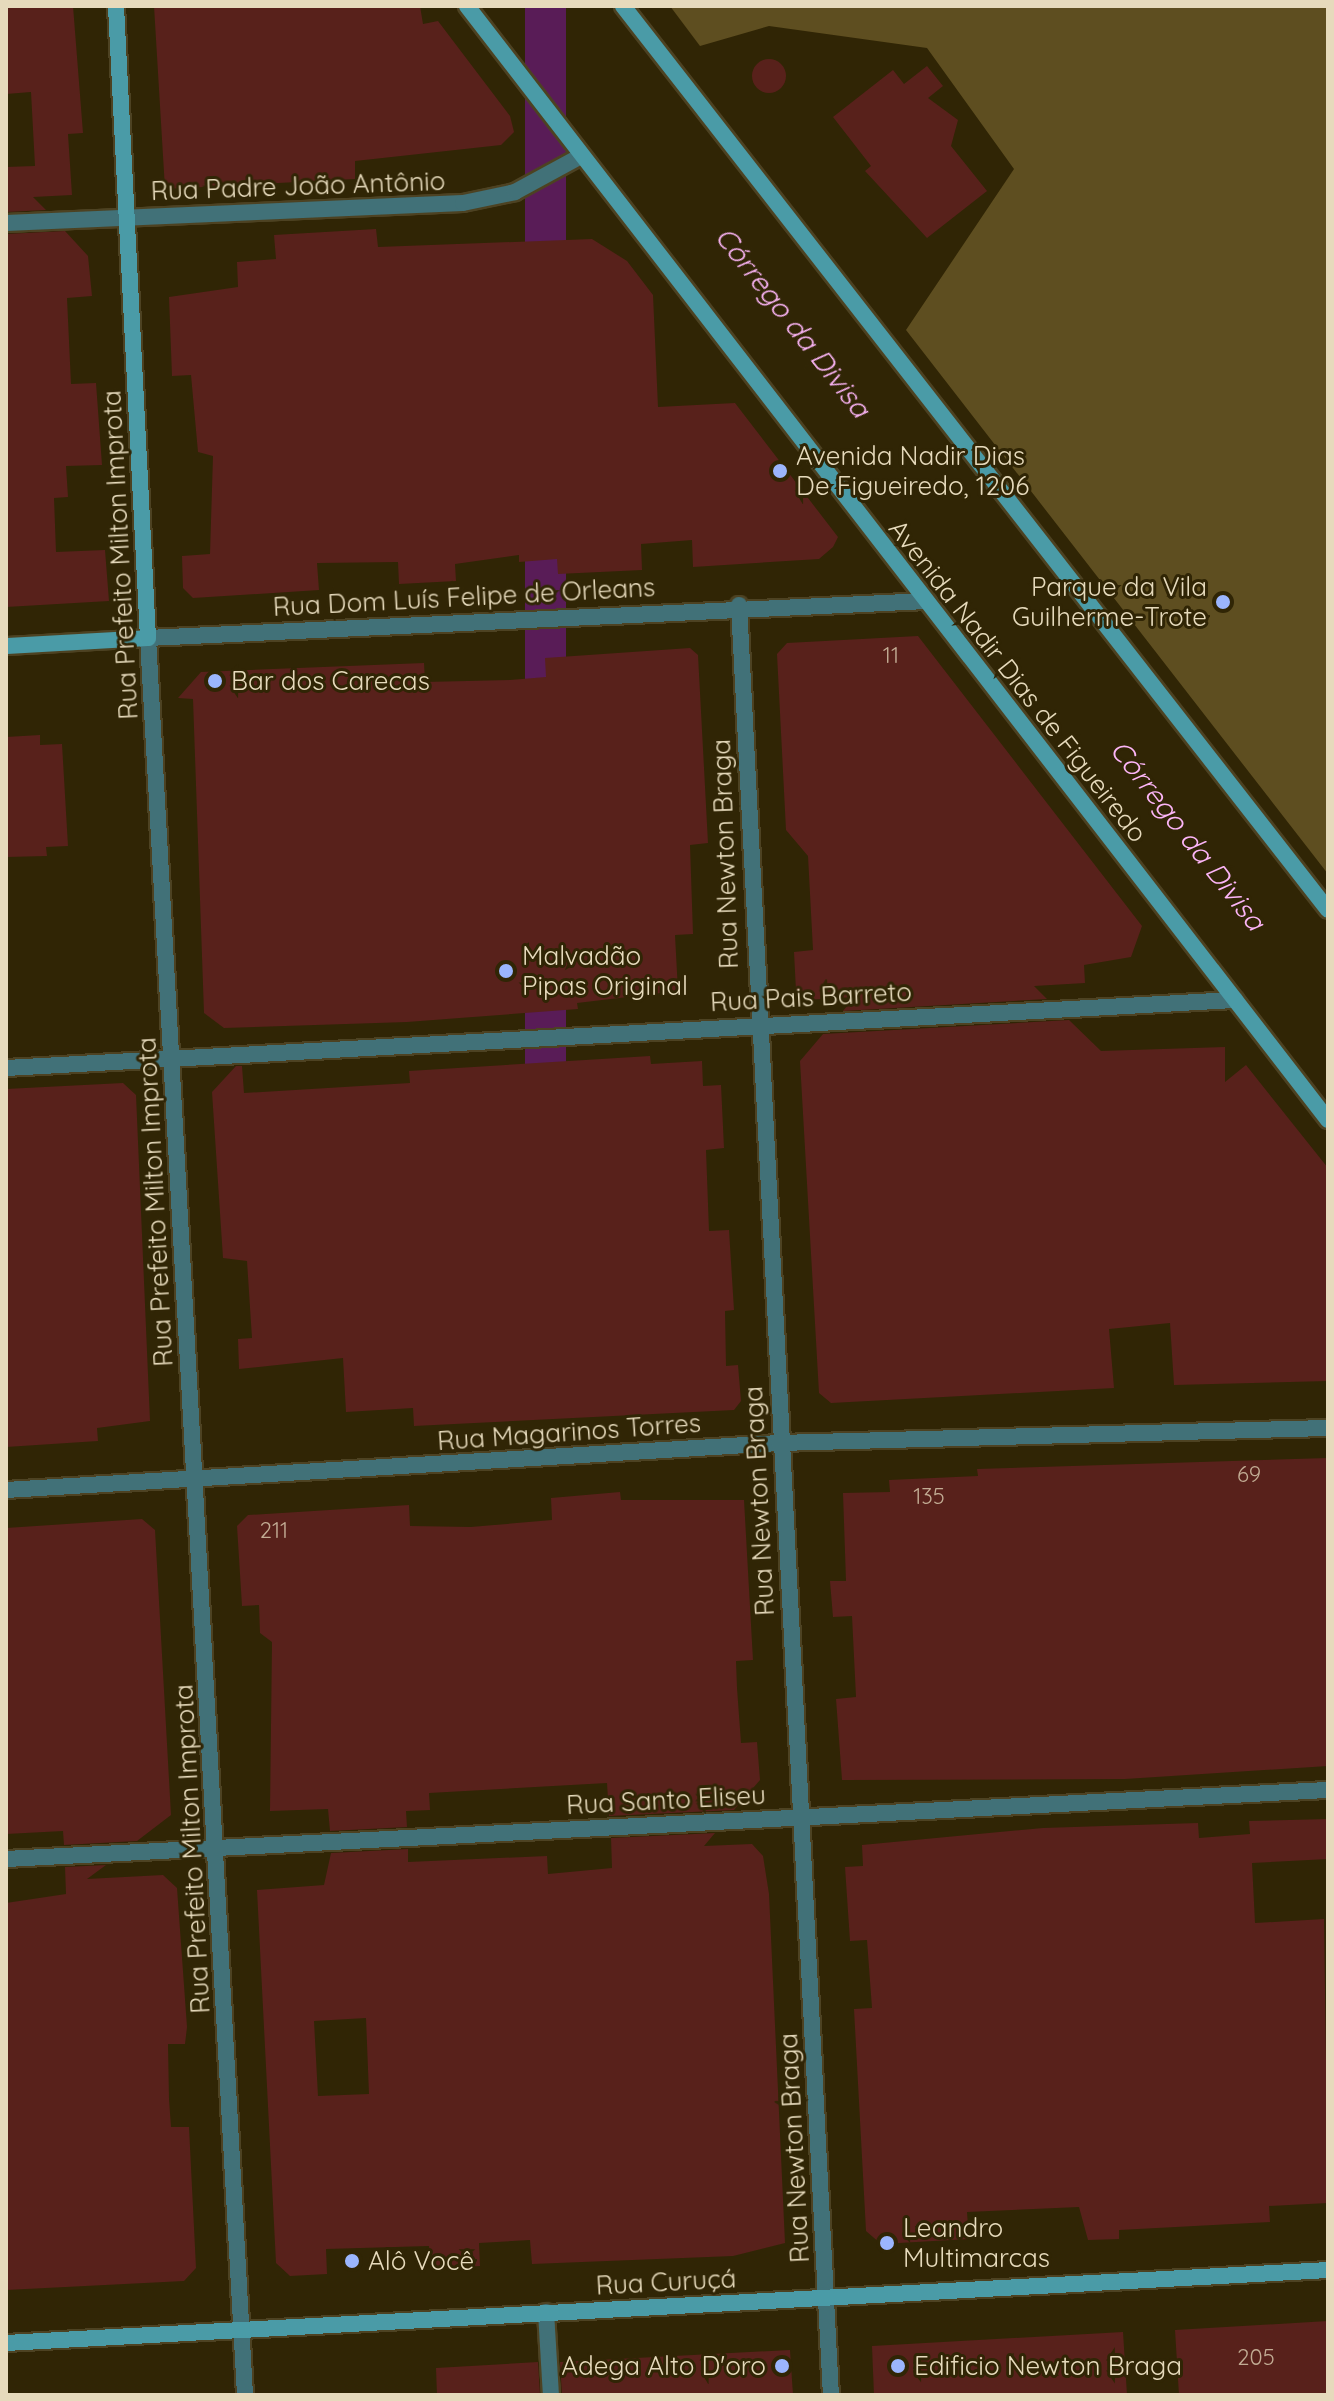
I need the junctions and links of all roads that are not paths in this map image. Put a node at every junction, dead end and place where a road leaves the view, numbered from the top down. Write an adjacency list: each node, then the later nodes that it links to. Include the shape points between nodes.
1 (116, 6): 5 (main road, Rua Prefeito Milton Improta)
2 (467, 6): 4 (main road, Avenida Nadir Dias de Figueiredo)
3 (623, 6): 11 (main road)
4 (581, 156): 5 (street, Rua Padre João Antônio, via 515,192 463,203); 7 (main road, Avenida Nadir Dias de Figueiredo)
5 (126, 217): 6 (street, Rua Padre João Antônio); 9 (main road, Rua Prefeito Milton Improta)
6 (6, 223)
7 (926, 601): 8 (street, Rua Dom Luís Felipe de Orleans); 12 (main road, Avenida Nadir Dias de Figueiredo)
8 (739, 605): 9 (street, Rua Dom Luís Felipe de Orleans); 13 (street, Rua Newton Braga)
9 (148, 638): 10 (main road, Rua Dom Luís Felipe de Orleans); 14 (street, Rua Prefeito Milton Improta)
10 (6, 646)
11 (1328, 910)
12 (1235, 1000): 13 (street, Rua Pais Barreto); 16 (main road, Avenida Nadir Dias de Figueiredo)
13 (756, 1023): 14 (street, Rua Pais Barreto); 18 (street, Rua Newton Braga)
14 (171, 1061): 15 (street, Rua Pais Barreto); 19 (street, Rua Prefeito Milton Improta)
15 (6, 1068)
16 (1328, 1120)
17 (1328, 1428): 18 (street, Rua Magarinos Torres)
18 (779, 1443): 19 (street, Rua Magarinos Torres); 22 (street, Rua Newton Braga)
19 (196, 1481): 20 (street, Rua Magarinos Torres); 23 (street, Rua Prefeito Milton Improta)
20 (6, 1490)
21 (1328, 1790): 22 (street, Rua Santo Eliseu)
22 (802, 1817): 23 (street, Rua Santo Eliseu); 26 (street, Rua Newton Braga)
23 (216, 1847): 24 (street, Rua Santo Eliseu); 28 (street, Rua Prefeito Milton Improta)
24 (6, 1859)
25 (1328, 2270): 26 (main road, Rua Curuçá)
26 (826, 2298): 27 (main road, Rua Curuçá); 32 (street, Rua Newton Braga)
27 (546, 2312): 28 (main road, Rua Curuçá); 31 (street)
28 (242, 2328): 29 (main road, Rua Curuçá); 30 (street, Rua Prefeito Milton Improta)
29 (6, 2343)
30 (245, 2395)
31 (551, 2395)
32 (831, 2395)

